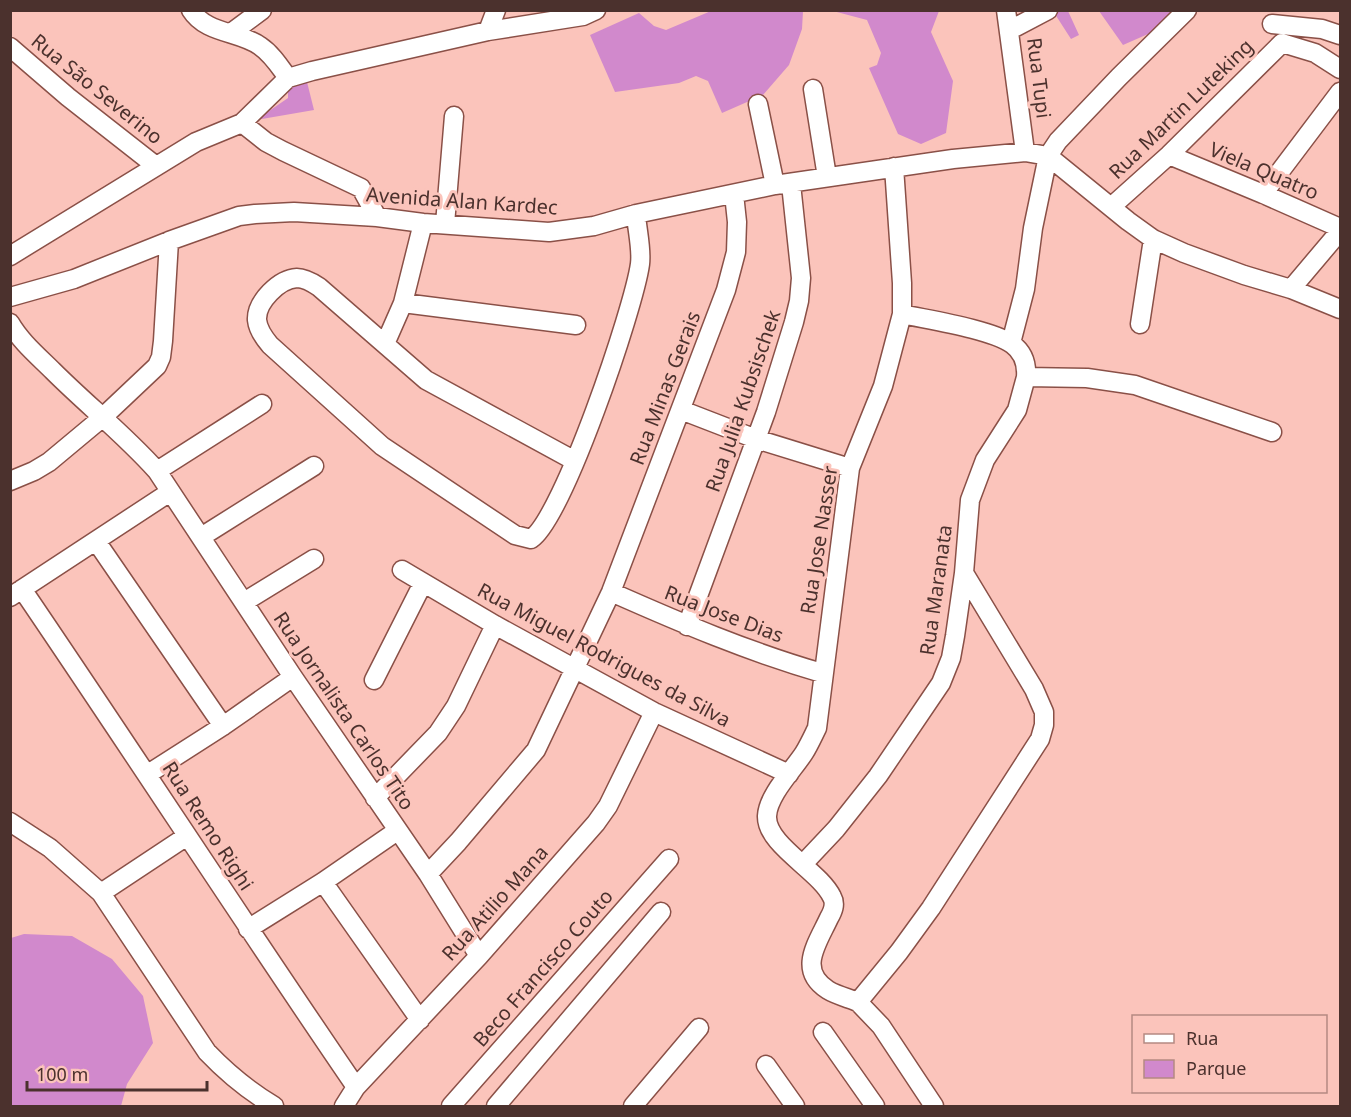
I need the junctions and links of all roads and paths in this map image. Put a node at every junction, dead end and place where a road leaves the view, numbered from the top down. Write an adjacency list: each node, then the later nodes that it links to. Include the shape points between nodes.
1 (191, 10): 11 (street, via 206,25)
2 (262, 10): 11 (street)
3 (496, 10): 10 (street)
4 (596, 10): 10 (street, via 583,16)
5 (1006, 10): 9 (street, Rua Tupi)
6 (1048, 10): 9 (street)
7 (1187, 10): 24 (street, via 1112,84)
8 (1273, 17): 12 (street); 13 (street)
9 (1010, 30): 22 (street, Rua Tupi)
10 (488, 31): 16 (street)
11 (231, 33): 16 (street, via 260,46)
12 (1341, 35)
13 (1282, 43): 15 (street, via 1315,53); 23 (street, Rua Martin Luteking)
14 (10, 48): 25 (street, Rua São Severino)
15 (1341, 69)
16 (288, 78): 21 (street)
17 (813, 89): 27 (street)
18 (1341, 92): 30 (street)
19 (758, 104): 28 (street, Rua Julia Kubsischek)
20 (454, 116): 35 (street)
21 (242, 123): 25 (street, via 196,142); 33 (street, via 283,152 361,188)
22 (1025, 152): 24 (street, Avenida Alan Kardec); 26 (street, Avenida Alan Kardec)
23 (1169, 155): 30 (street, Viela Quatro); 31 (street, Rua Martin Luteking)
24 (1048, 156): 31 (street); 48 (street, via 1025,289)
25 (156, 166): 39 (street)
26 (894, 167): 27 (street, Avenida Alan Kardec); 44 (street, Rua Jose Nasser)
27 (827, 177): 28 (street, Avenida Alan Kardec)
28 (783, 185): 29 (street, Avenida Alan Kardec); 55 (street, Rua Julia Kubsischek, via 801,278 799,301)
29 (734, 194): 32 (street, Avenida Alan Kardec); 52 (street, Rua Minas Gerais, via 736,252 726,290)
30 (1263, 194): 36 (street, Viela Quatro)
31 (1111, 207): 37 (street)
32 (636, 214): 35 (street, Avenida Alan Kardec, via 594,226 549,232); 56 (street, via 640,261 637,280 623,332)
33 (377, 217): 34 (street, Avenida Alan Kardec); 38 (street, Avenida Alan Kardec, via 255,214)
34 (423, 223): 35 (street, Avenida Alan Kardec); 42 (street)
35 (445, 224)
36 (1341, 230): 40 (street)
37 (1153, 239): 40 (street); 46 (street)
38 (169, 241): 41 (street, Avenida Alan Kardec, via 74,279); 53 (street, via 160,361)
39 (10, 256)
40 (1291, 289): 43 (street)
41 (10, 297)
42 (403, 303): 47 (street); 49 (street)
43 (1341, 309)
44 (902, 314): 48 (street, via 986,333); 58 (street, Rua Jose Nasser, via 883,386)
45 (10, 323): 53 (street, Rua Jornalista Carlos Tito, via 28,346)
46 (1140, 324)
47 (576, 325)
48 (1011, 343): 50 (street, via 1023,358)
49 (385, 344): 56 (street, via 426,380); 56 (street, via 309,280 286,281 271,292 258,312 260,332 270,345 382,446 515,535 531,539 538,534)
50 (1026, 377): 54 (street, via 1087,378 1135,385); 66 (street, Rua Maranata, via 1017,410 985,460 970,500)
51 (262, 404): 59 (street)
52 (681, 410): 55 (street); 68 (street, Rua Minas Gerais)
53 (103, 417): 59 (street, Rua Jornalista Carlos Tito); 60 (street, via 49,462)
54 (1272, 432)
55 (756, 440): 58 (street); 72 (street, Rua Julia Kubsischek)
56 (575, 461)
57 (314, 466): 62 (street)
58 (850, 468): 74 (street, Rua Jose Nasser)
59 (157, 471): 61 (street, Rua Jornalista Carlos Tito)
60 (10, 481)
61 (170, 492): 62 (street, Rua Jornalista Carlos Tito); 63 (street)
62 (201, 537): 70 (street, Rua Jornalista Carlos Tito)
63 (96, 541): 69 (street); 78 (street)
64 (314, 559): 70 (street)
65 (402, 570): 67 (street, Rua Miguel Rodrigues da Silva)
66 (964, 573): 86 (street, Rua Maranata, via 951,658 941,682 878,776); 93 (street, via 1034,689 1044,712 1044,725 1040,739 931,908)
67 (423, 583): 71 (street, Rua Miguel Rodrigues da Silva); 76 (street)
68 (611, 592): 72 (street, Rua Jose Dias); 73 (street, Rua Minas Gerais)
69 (16, 593): 79 (street, Rua Remo Righi)
70 (244, 602): 75 (street, Rua Jornalista Carlos Tito)
71 (495, 625): 73 (street, Rua Miguel Rodrigues da Silva); 81 (street, via 456,706 438,733)
72 (687, 626): 74 (street, Rua Jose Dias)
73 (576, 668): 77 (street, Rua Miguel Rodrigues da Silva); 87 (street, Rua Minas Gerais, via 536,750)
74 (822, 673): 80 (street, Rua Jose Nasser, via 817,728)
75 (293, 676): 78 (street); 81 (street, Rua Jornalista Carlos Tito)
76 (374, 680)
77 (654, 712): 80 (street, Rua Miguel Rodrigues da Silva); 92 (street, Rua Atilio Mana, via 596,823)
78 (223, 726): 79 (street)
79 (148, 774): 84 (street, Rua Remo Righi)
80 (789, 774): 86 (street, Rua Jose Nasser, via 771,801 768,823 781,843)
81 (375, 798): 83 (street, Rua Jornalista Carlos Tito)
82 (10, 822): 89 (street, via 50,848)
83 (397, 831): 87 (street, Rua Jornalista Carlos Tito); 88 (street)
84 (187, 836): 89 (street); 91 (street, Rua Remo Righi)
85 (669, 859): 101 (street, Beco Francisco Couto)
86 (804, 864): 93 (street, Rua Jose Nasser, via 834,899 812,956 812,976 829,991)
87 (428, 874): 92 (street, Rua Jornalista Carlos Tito)
88 (322, 882): 91 (street); 94 (street)
89 (101, 893): 99 (street, via 207,1052 224,1070)
90 (661, 912): 102 (street)
91 (248, 929): 98 (street, Rua Remo Righi)
92 (479, 956): 94 (street, Rua Atilio Mana)
93 (858, 1002): 106 (street, via 880,1026)
94 (420, 1020): 98 (street, Rua Atilio Mana)
95 (699, 1028): 103 (street)
96 (823, 1032): 105 (street)
97 (766, 1065): 104 (street)
98 (356, 1087): 100 (street, Rua Atilio Mana)
99 (274, 1107)
100 (344, 1107)
101 (451, 1107)
102 (496, 1107)
103 (633, 1107)
104 (795, 1107)
105 (875, 1107)
106 (934, 1107)

